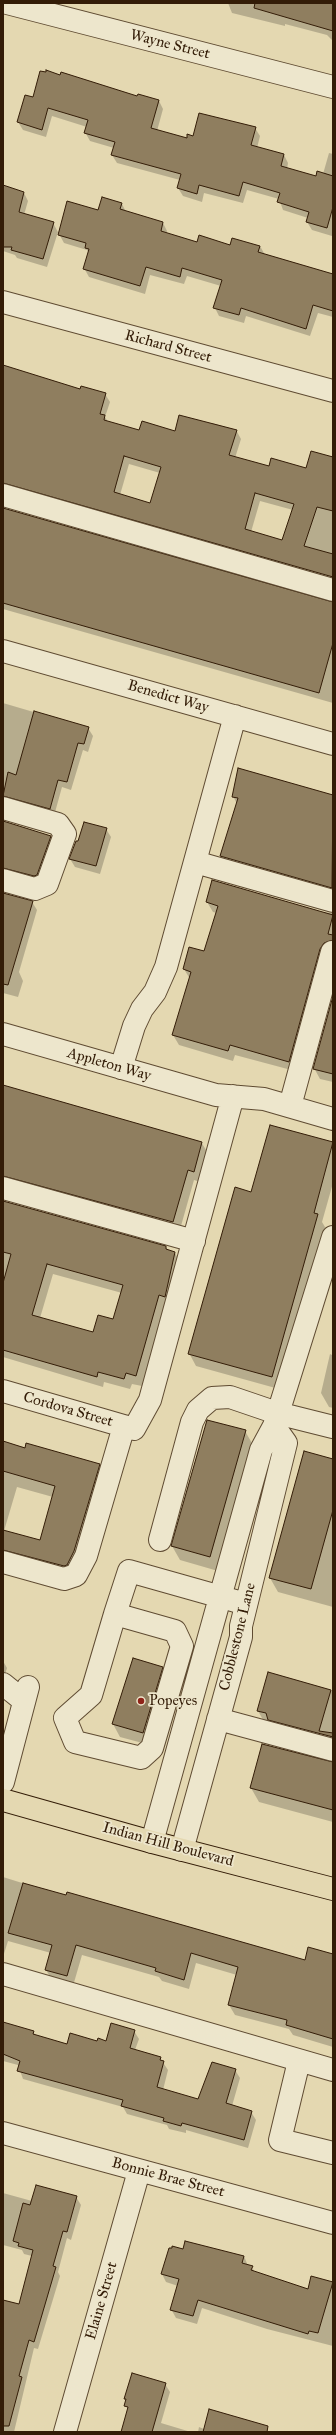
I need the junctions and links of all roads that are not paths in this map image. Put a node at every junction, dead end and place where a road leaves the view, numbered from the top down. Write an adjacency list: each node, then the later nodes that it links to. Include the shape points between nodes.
1 (8, 3): 2 (street); 3 (street, Wayne Street)
2 (3, 20)
3 (333, 87)
4 (3, 302): 5 (street, Richard Street)
5 (333, 391)
6 (3, 494): 7 (street)
7 (333, 590)
8 (3, 651): 9 (street, Benedict Way)
9 (234, 716): 10 (street, Benedict Way); 12 (street)
10 (333, 744)
11 (3, 808): 13 (street, via 58,824 64,834 48,884 34,889)
12 (195, 862): 14 (street); 17 (street, via 161,980 138,1017)
13 (3, 880)
14 (333, 901)
15 (332, 952): 19 (street)
16 (3, 1034): 17 (street, Appleton Way)
17 (121, 1068): 18 (street, Appleton Way)
18 (225, 1095): 19 (street, Appleton Way, via 264,1099); 23 (street)
19 (290, 1106): 20 (street, Appleton Way)
20 (333, 1119)
21 (3, 1188): 23 (street)
22 (333, 1237): 25 (street, Cobblestone Lane)
23 (194, 1241): 26 (street, via 150,1400)
24 (3, 1391): 26 (street, Cordova Street)
25 (276, 1419): 27 (street); 28 (street, via 230,1397 212,1398 198,1410 192,1422); 30 (street, Cobblestone Lane, via 261,1450); 31 (street, Cobblestone Lane, via 286,1443)
26 (129, 1427): 29 (street, via 86,1556 76,1575 64,1579)
27 (333, 1427)
28 (160, 1540)
29 (3, 1562)
30 (219, 1597): 31 (street); 32 (street, via 129,1571); 40 (street, Cobblestone Lane)
31 (246, 1604): 35 (street, Cobblestone Lane, via 241,1637)
32 (115, 1614): 32 (street, via 90,1695 65,1718 75,1742 141,1758 152,1748 182,1646 175,1631)
33 (3, 1684): 36 (street, via 26,1694)
34 (3, 1717): 36 (street)
35 (218, 1719): 37 (street); 41 (street, Cobblestone Lane)
36 (16, 1734): 38 (street)
37 (333, 1750)
38 (3, 1782)
39 (3, 1800): 40 (main road, Indian Hill Boulevard)
40 (152, 1842): 41 (main road, Indian Hill Boulevard)
41 (182, 1850): 42 (main road, Indian Hill Boulevard)
42 (333, 1889)
43 (3, 1974): 44 (street)
44 (299, 2061): 45 (street); 47 (street, via 280,2140)
45 (333, 2070)
46 (3, 2133): 48 (street, Bonnie Brae Street)
47 (333, 2153)
48 (139, 2171): 49 (street, Bonnie Brae Street); 50 (street, Elaine Street)
49 (333, 2223)
50 (65, 2432)

